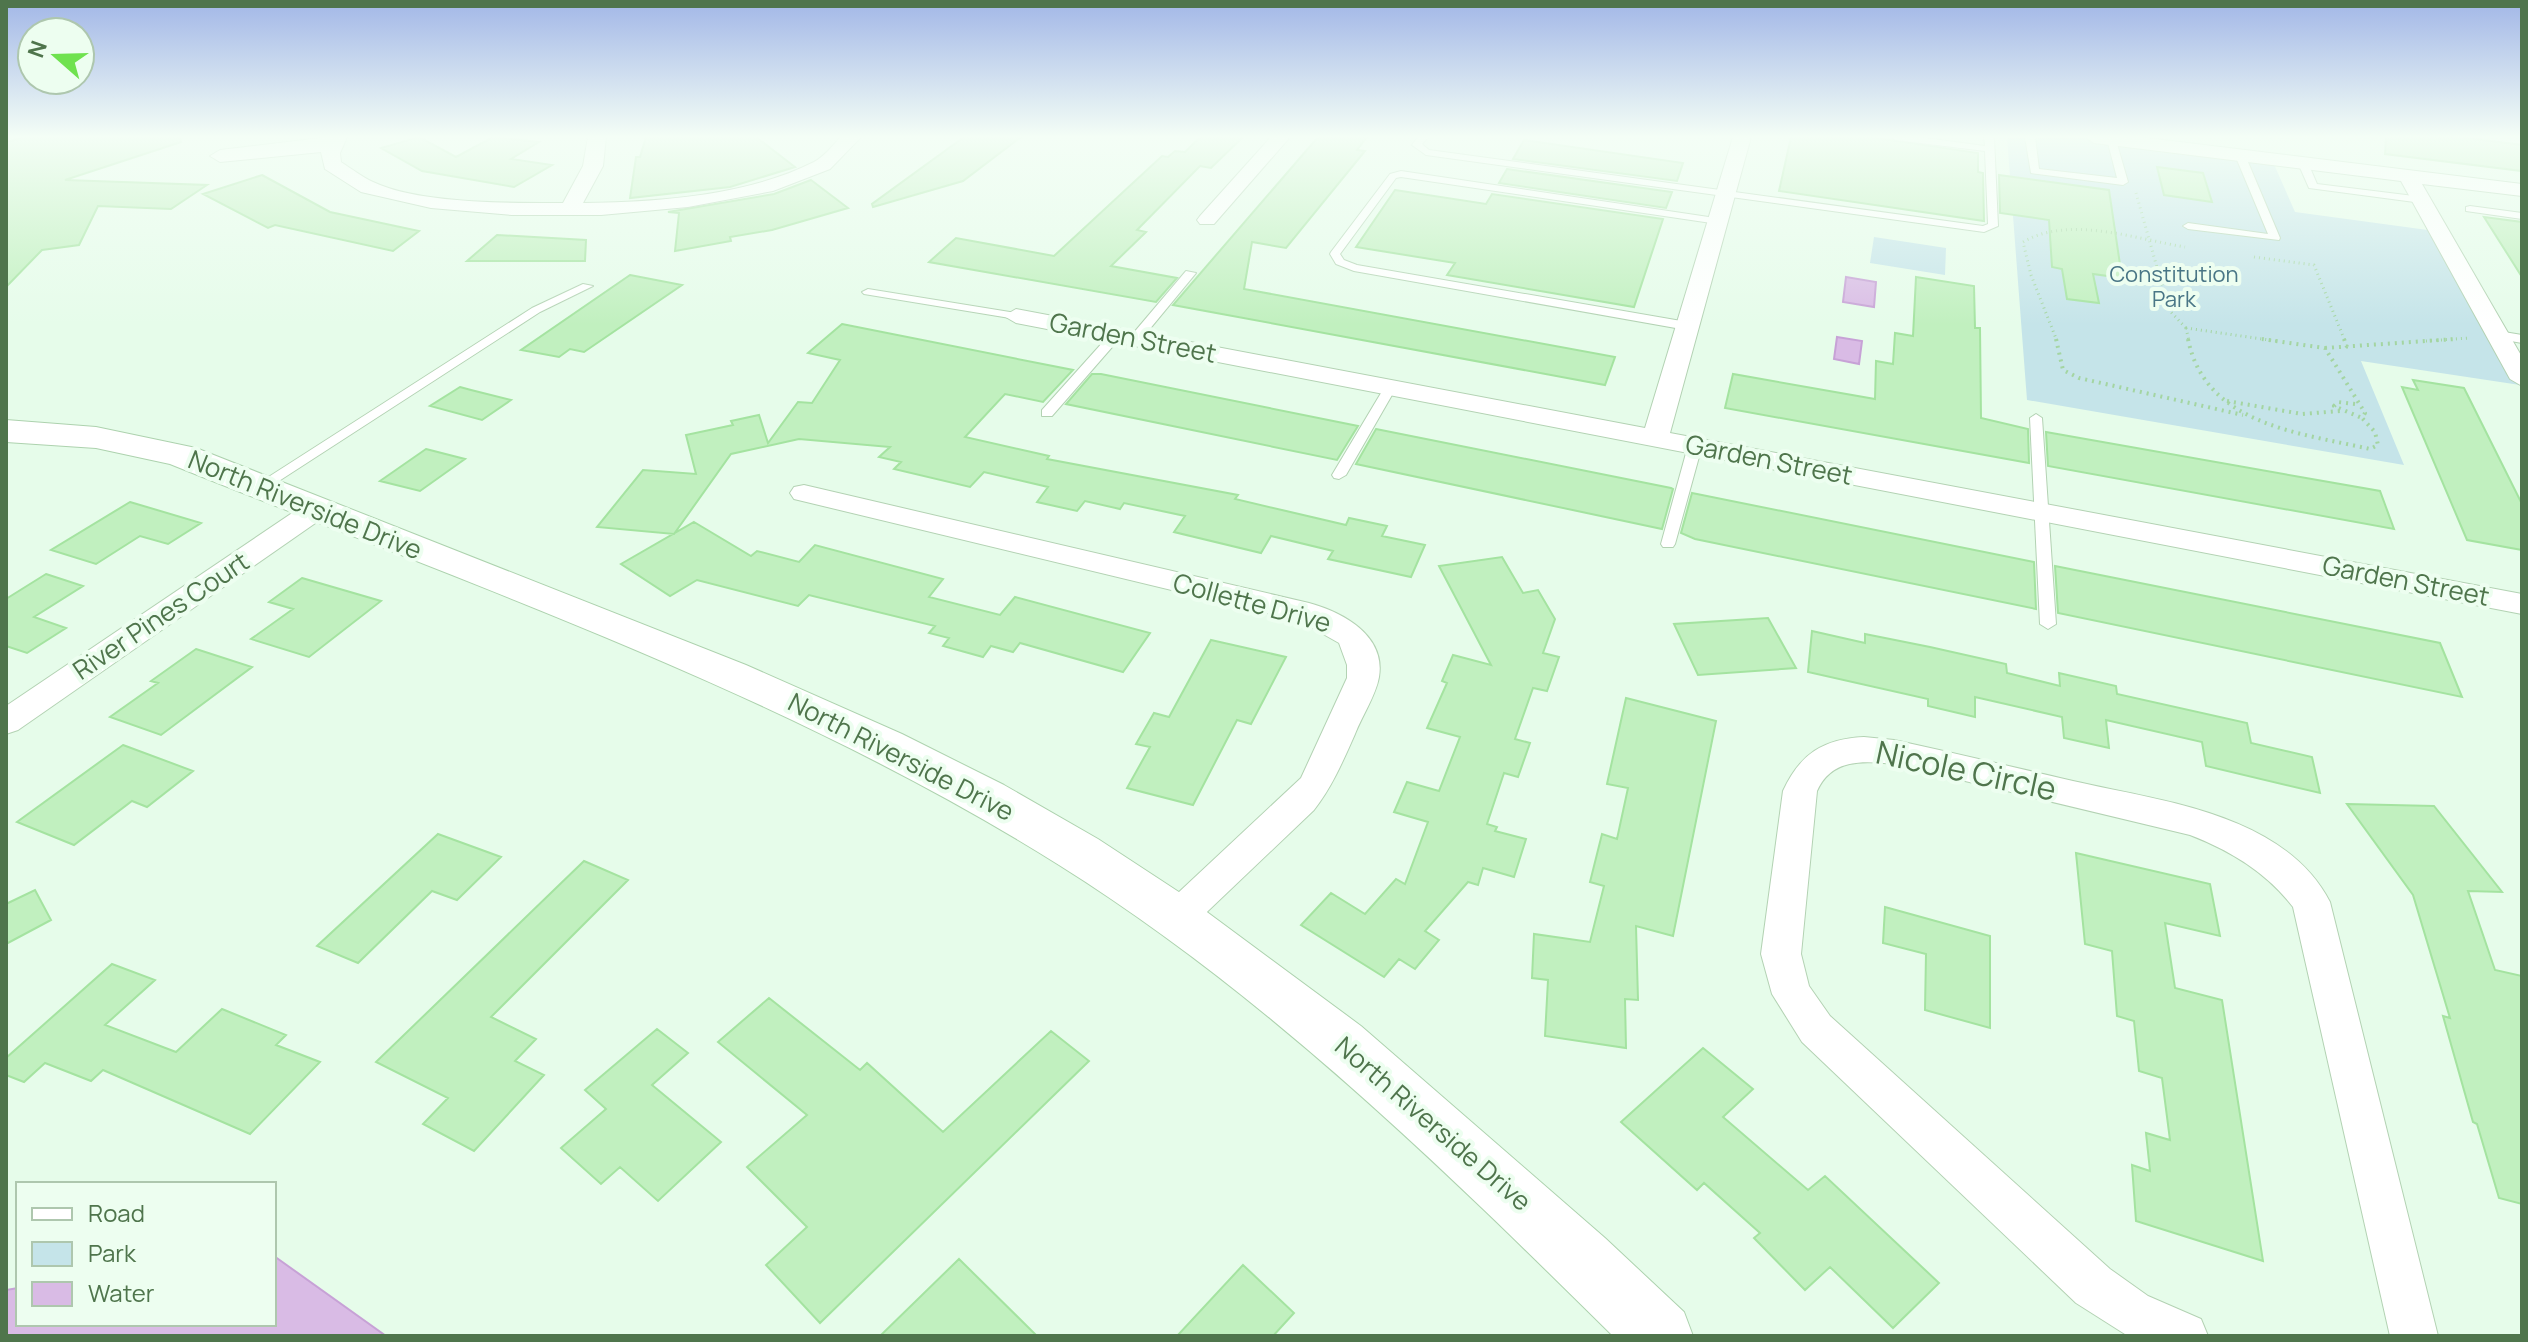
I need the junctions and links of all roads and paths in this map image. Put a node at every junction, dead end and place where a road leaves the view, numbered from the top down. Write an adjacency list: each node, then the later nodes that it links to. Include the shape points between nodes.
1 (420, 200): 14 (street, via 476,209)
2 (575, 200): 14 (street)
3 (695, 200): 14 (street)
4 (1225, 200): 16 (street)
5 (1375, 200): 25 (lane, via 1335,254 1340,262)
6 (1574, 200): 17 (lane)
7 (1724, 200): 17 (street)
8 (1773, 200): 9 (lane, via 1984,229 1993,226)
9 (1992, 200)
10 (2139, 200): 19 (path)
11 (2259, 200): 18 (lane, via 2275,238)
12 (2422, 200): 27 (street)
13 (2470, 209): 15 (lane)
14 (569, 210)
15 (2522, 216)
16 (1207, 220)
17 (1718, 221): 25 (street)
18 (2188, 226)
19 (2149, 240): 26 (path, via 2169,310); 38 (path, via 2050,231 2023,242 2063,370)
20 (2314, 265): 30 (path)
21 (1190, 273): 28 (lane)
22 (587, 286): 45 (lane, via 536,310)
23 (868, 292): 24 (lane)
24 (1016, 316): 28 (street, Garden Street)
25 (1687, 326): 42 (street)
26 (2186, 328): 31 (path); 34 (path, via 2192,359)
27 (2498, 335): 29 (lane); 30 (path); 32 (street)
28 (1125, 337): 33 (street, Garden Street); 37 (lane)
29 (2522, 339)
30 (2347, 347): 31 (path)
31 (2325, 348): 35 (path)
32 (2522, 379)
33 (1390, 388): 42 (street, Garden Street); 44 (lane)
34 (2227, 401): 36 (path, via 2302,414); 38 (path)
35 (2356, 404): 36 (path, via 2338,402 2334,406); 40 (path, via 2365,413)
36 (2340, 411): 40 (path)
37 (1047, 413)
38 (2243, 415): 40 (path, via 2370,449 2378,445 2375,432)
39 (2036, 418): 48 (lane)
40 (2362, 418)
41 (6, 431): 45 (street, North Riverside Drive, via 138,444)
42 (1655, 438): 43 (street, Garden Street)
43 (1695, 446): 48 (street, Garden Street); 49 (lane)
44 (1339, 475)
45 (260, 487): 47 (street, North Riverside Drive)
46 (804, 493): 53 (street, Collette Drive, via 1309,613 1347,631 1365,661 1363,678 1315,784)
47 (317, 509): 52 (street, River Pines Court); 53 (street, North Riverside Drive, via 775,692 881,741 990,800)
48 (2044, 512): 50 (street, Garden Street); 51 (lane)
49 (1668, 544)
50 (2522, 604)
51 (2048, 624)
52 (6, 722)
53 (1176, 918): 54 (street, North Riverside Drive, via 1376,1070 1525,1204)
54 (1660, 1336)
55 (2184, 1336): 56 (street, Nicole Circle, via 2131,1313 2093,1286 1797,1006 1784,980 1781,954 1800,791 1806,773 1820,759 1866,748 1894,752 2197,823 2241,840 2294,879 2311,902)
56 (2414, 1336)

